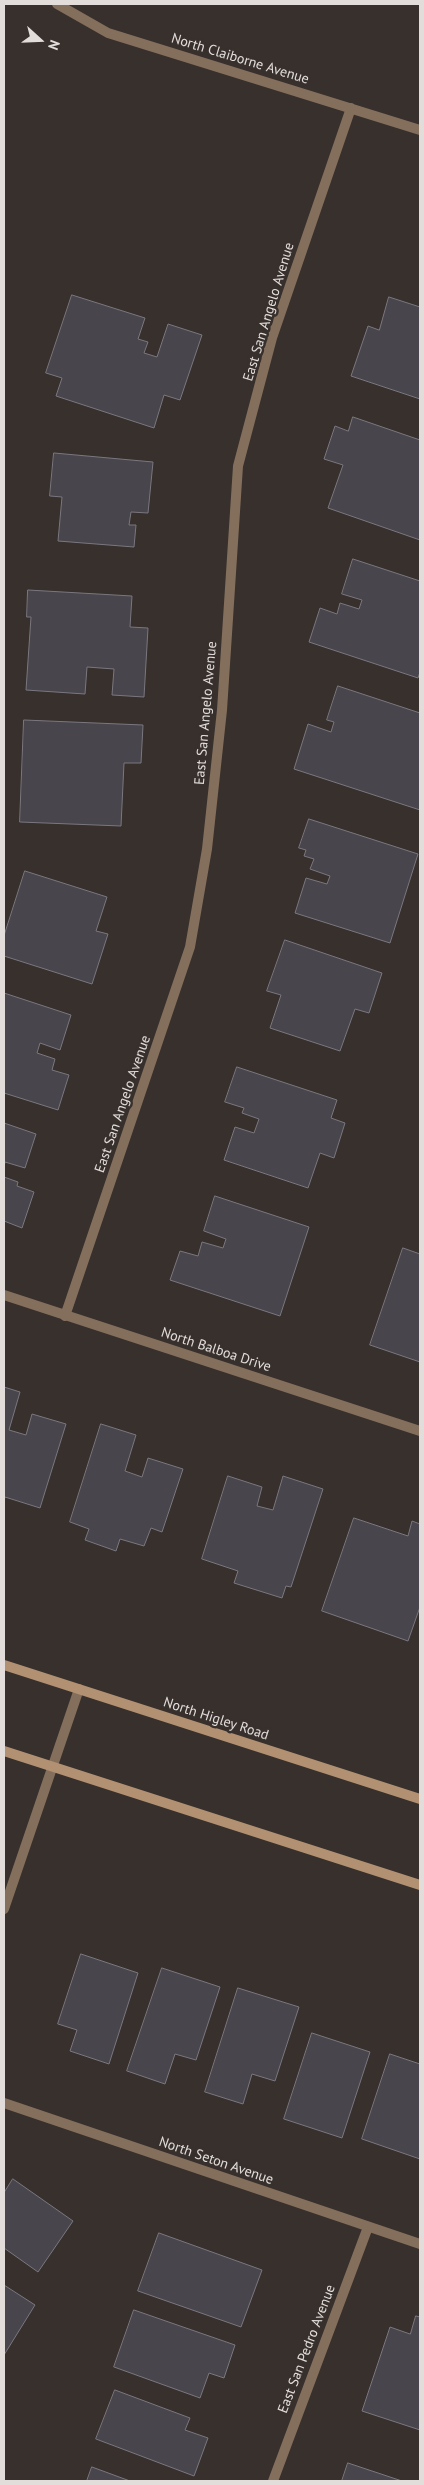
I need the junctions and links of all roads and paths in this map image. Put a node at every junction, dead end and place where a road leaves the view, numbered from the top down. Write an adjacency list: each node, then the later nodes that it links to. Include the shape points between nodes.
1 (57, 4): 2 (street, North Claiborne Avenue, via 108,33)
2 (351, 108): 3 (street, North Claiborne Avenue); 5 (street, East San Angelo Avenue, via 272,338 238,466 222,710 207,849 190,947)
3 (420, 130)
4 (4, 1296): 5 (street, North Balboa Drive)
5 (65, 1316): 6 (street, North Balboa Drive)
6 (420, 1431)
7 (4, 1665): 8 (main road, North Higley Road)
8 (79, 1689): 10 (street); 11 (main road, North Higley Road)
9 (4, 1751): 10 (main road)
10 (53, 1768): 12 (main road); 13 (street)
11 (420, 1799)
12 (420, 1885)
13 (4, 1909)
14 (4, 2103): 15 (street, North Seton Avenue)
15 (368, 2227): 16 (street, North Seton Avenue); 17 (street, East San Pedro Avenue)
16 (420, 2244)
17 (273, 2481)

